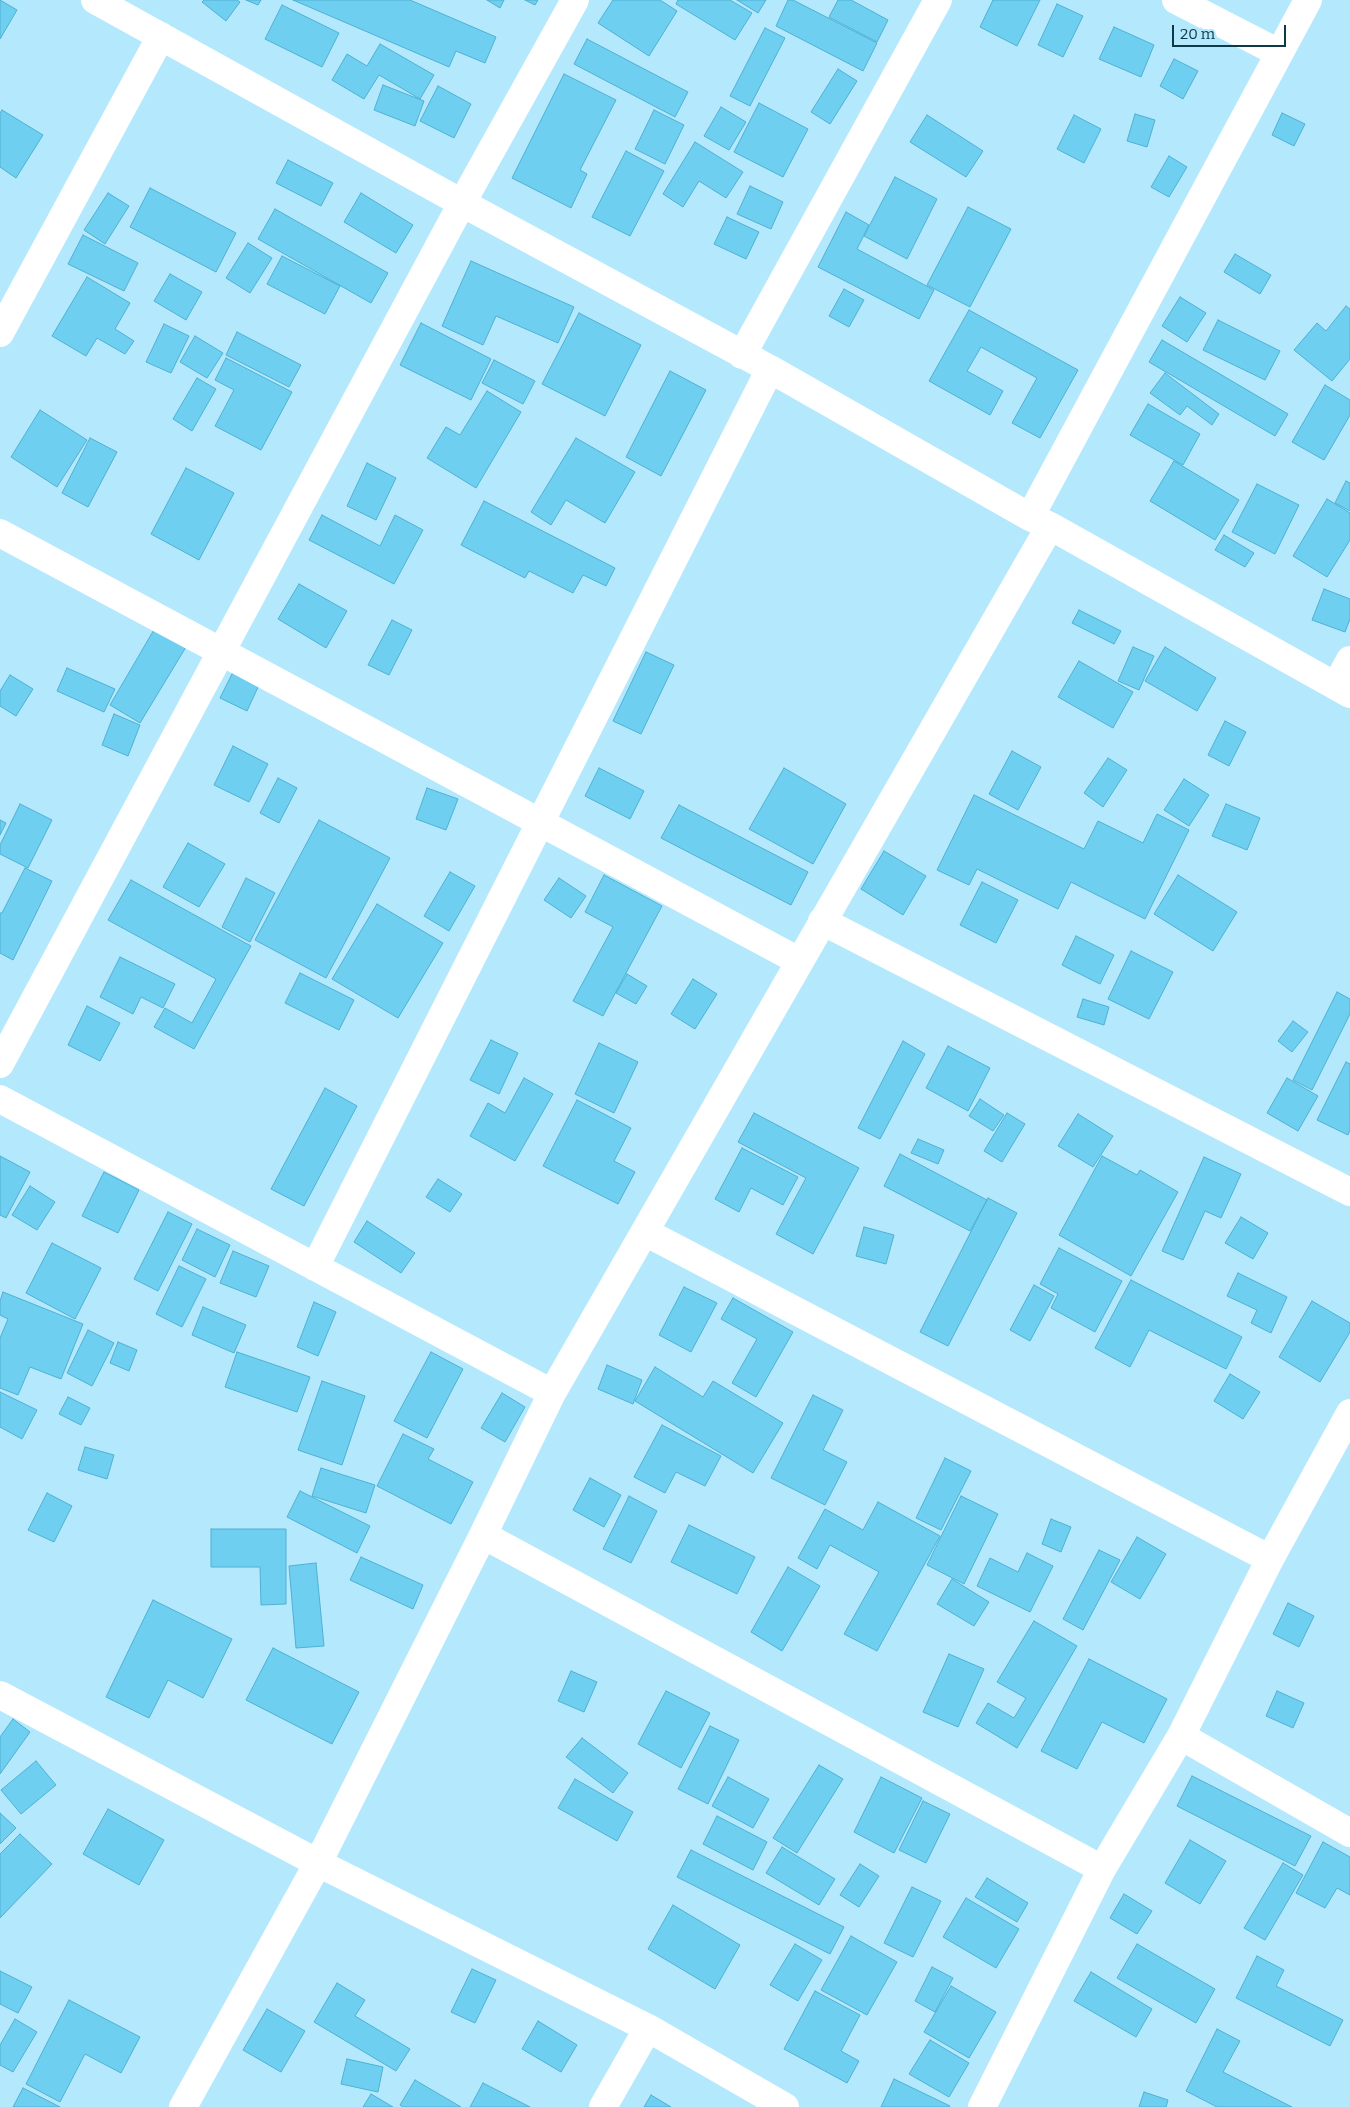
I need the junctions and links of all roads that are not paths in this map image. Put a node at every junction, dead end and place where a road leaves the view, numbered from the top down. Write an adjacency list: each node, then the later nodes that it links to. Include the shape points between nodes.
1 (95, 0): 6 (street)
2 (575, 0): 8 (street)
3 (938, 0): 10 (street)
4 (1176, 0): 7 (street)
5 (1308, 0): 7 (street)
6 (161, 36): 8 (street); 9 (street)
7 (1279, 53): 12 (street)
8 (462, 203): 10 (street); 14 (street)
9 (0, 333)
10 (742, 355): 11 (street)
11 (770, 369): 12 (street); 17 (street)
12 (1040, 521): 16 (street); 18 (street)
13 (0, 533): 14 (street)
14 (223, 652): 17 (street); 20 (street)
15 (1350, 660): 16 (street)
16 (1343, 690)
17 (541, 823): 19 (street); 24 (street)
18 (822, 921): 19 (street); 22 (street)
19 (799, 961): 23 (street)
20 (0, 1064)
21 (0, 1099): 24 (street)
22 (1350, 1192)
23 (645, 1232): 25 (street); 28 (street)
24 (315, 1267): 25 (street)
25 (552, 1393): 27 (street)
26 (1350, 1413): 28 (street)
27 (484, 1535): 32 (street); 33 (street)
28 (1270, 1558): 30 (street)
29 (0, 1695): 32 (street)
30 (1181, 1736): 31 (street); 33 (street)
31 (1350, 1832)
32 (318, 1863): 34 (street); 35 (street)
33 (1102, 1870): 38 (street)
34 (648, 2028): 36 (street); 37 (street)
35 (183, 2107)
36 (603, 2107)
37 (785, 2107)
38 (982, 2107)

